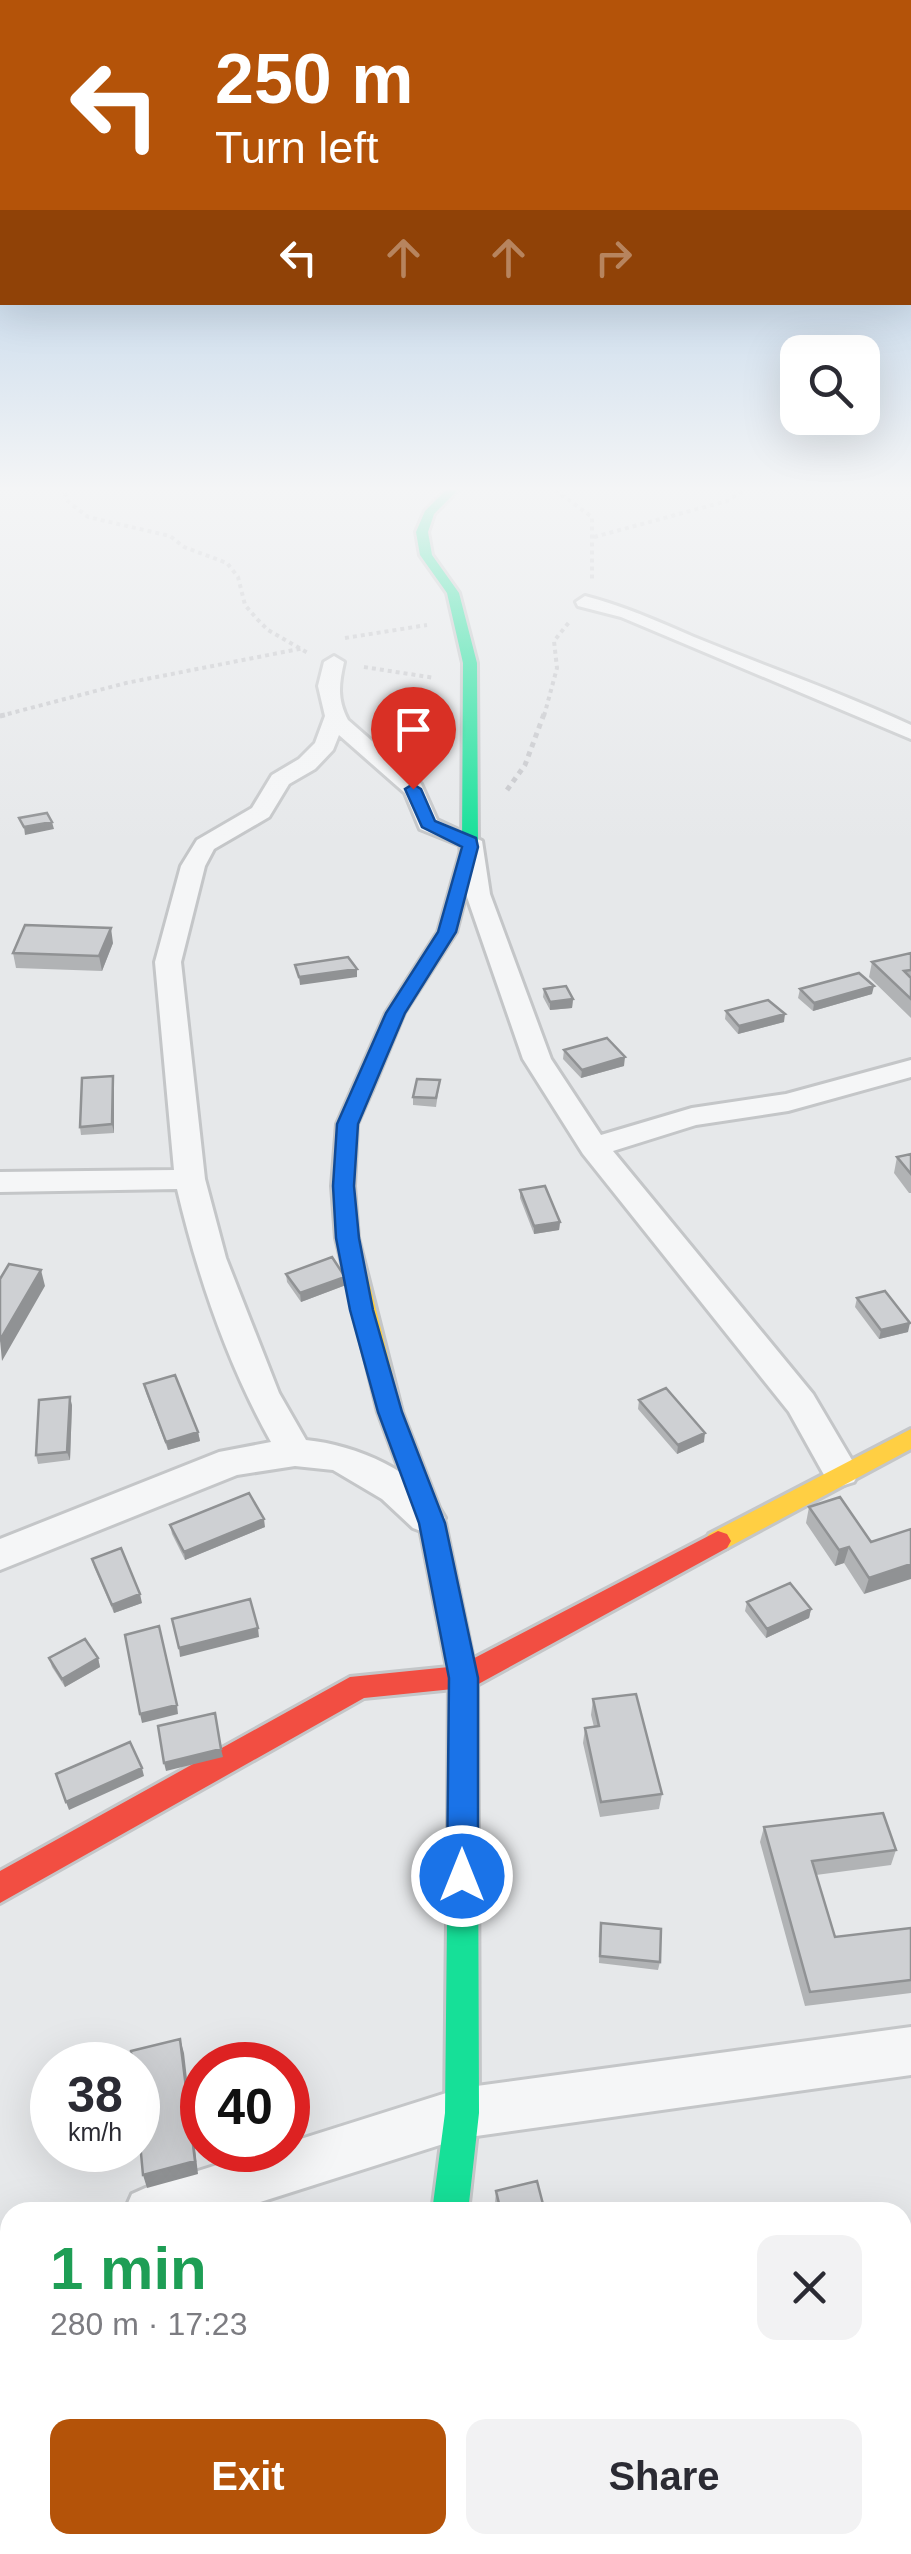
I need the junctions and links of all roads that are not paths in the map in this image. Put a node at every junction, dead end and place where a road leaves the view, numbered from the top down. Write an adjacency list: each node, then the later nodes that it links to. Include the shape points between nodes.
1 (457, 604): 6 (street, via 470,685)
2 (594, 604): 5 (street, via 824,692)
3 (330, 649): 4 (street)
4 (333, 719): 6 (street, via 413,789 428,824); 9 (street, via 316,755 280,780 261,812 206,845 193,866 168,962)
5 (911, 733)
6 (470, 844): 8 (street, via 478,894 536,1059); 14 (street, via 447,932 396,1013 347,1124 343,1186 362,1310 390,1412)
7 (911, 1068): 8 (street, via 788,1102 692,1117)
8 (594, 1148): 13 (street, via 802,1403)
9 (190, 1179): 10 (street); 12 (street, via 236,1330)
10 (0, 1182)
11 (911, 1438): 13 (street)
12 (295, 1452): 14 (street, via 340,1457 395,1489); 15 (street, via 232,1462)
13 (841, 1472): 16 (street)
14 (432, 1523): 16 (street)
15 (0, 1555)
16 (463, 1678): 17 (street, via 360,1686); 19 (street)
17 (0, 1888)
18 (911, 2052): 19 (street)
19 (462, 2113): 20 (street); 21 (street)
20 (182, 2202)
21 (451, 2202)

